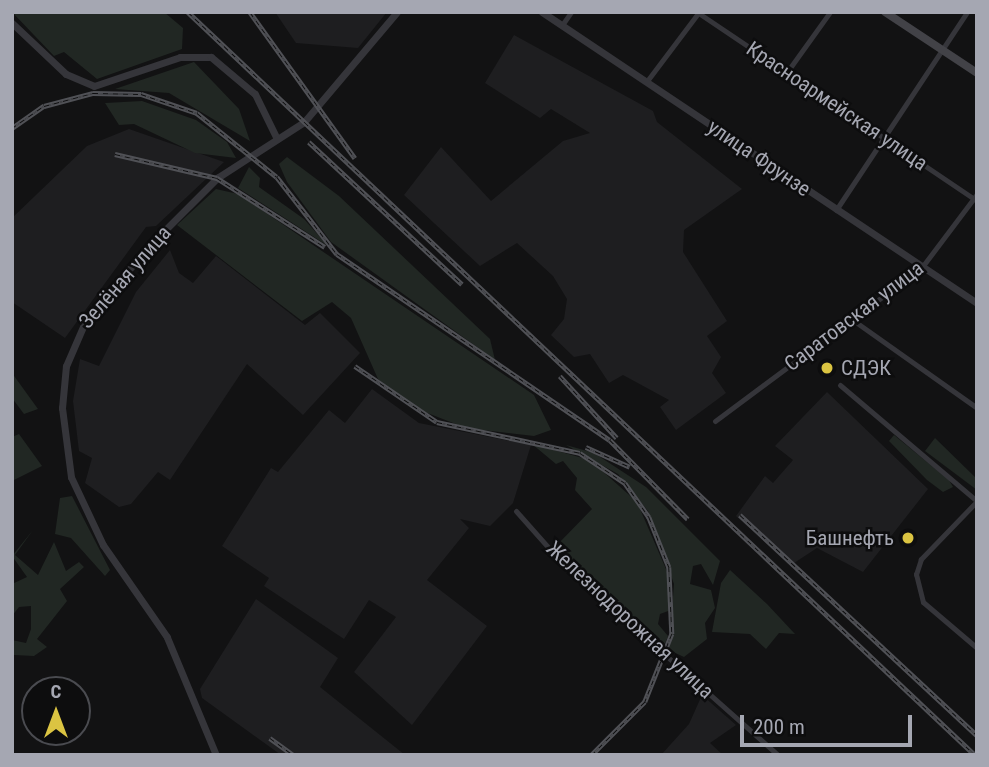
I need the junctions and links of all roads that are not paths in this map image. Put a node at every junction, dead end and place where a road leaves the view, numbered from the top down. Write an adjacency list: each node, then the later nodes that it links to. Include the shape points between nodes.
1 (397, 12): 15 (street, Зелёная улица, via 304,122)
2 (542, 12): 9 (street, улица Фрунзе)
3 (571, 12): 9 (street)
4 (830, 12): 11 (street)
5 (886, 12): 10 (main road)
6 (967, 12): 10 (street)
7 (698, 13): 11 (street, Красноармейская улица); 13 (street)
8 (12, 23): 15 (street, via 66,74 94,86 180,57 211,57 255,94)
9 (562, 25): 13 (street, улица Фрунзе)
10 (938, 48): 12 (main road); 14 (street)
11 (787, 72): 14 (street, Красноармейская улица)
12 (977, 74)
13 (647, 81): 17 (street, улица Фрунзе)
14 (883, 138): 16 (street, Красноармейская улица); 17 (street)
15 (276, 139): 27 (street, Зелёная улица, via 217,178 108,291 77,334 63,386 65,452 86,516 167,637)
16 (976, 198): 18 (street, Саратовская улица)
17 (836, 210): 18 (street, улица Фрунзе)
18 (922, 267): 19 (street, улица Фрунзе); 20 (street, Саратовская улица)
19 (977, 303)
20 (850, 318): 22 (street); 23 (street, Саратовская улица)
21 (840, 385): 24 (street)
22 (977, 408)
23 (715, 421)
24 (977, 501): 26 (street, via 921,559 916,574 923,602)
25 (516, 510): 28 (street, Железнодорожная улица, via 564,565)
26 (977, 648)
27 (216, 755)
28 (778, 755)

